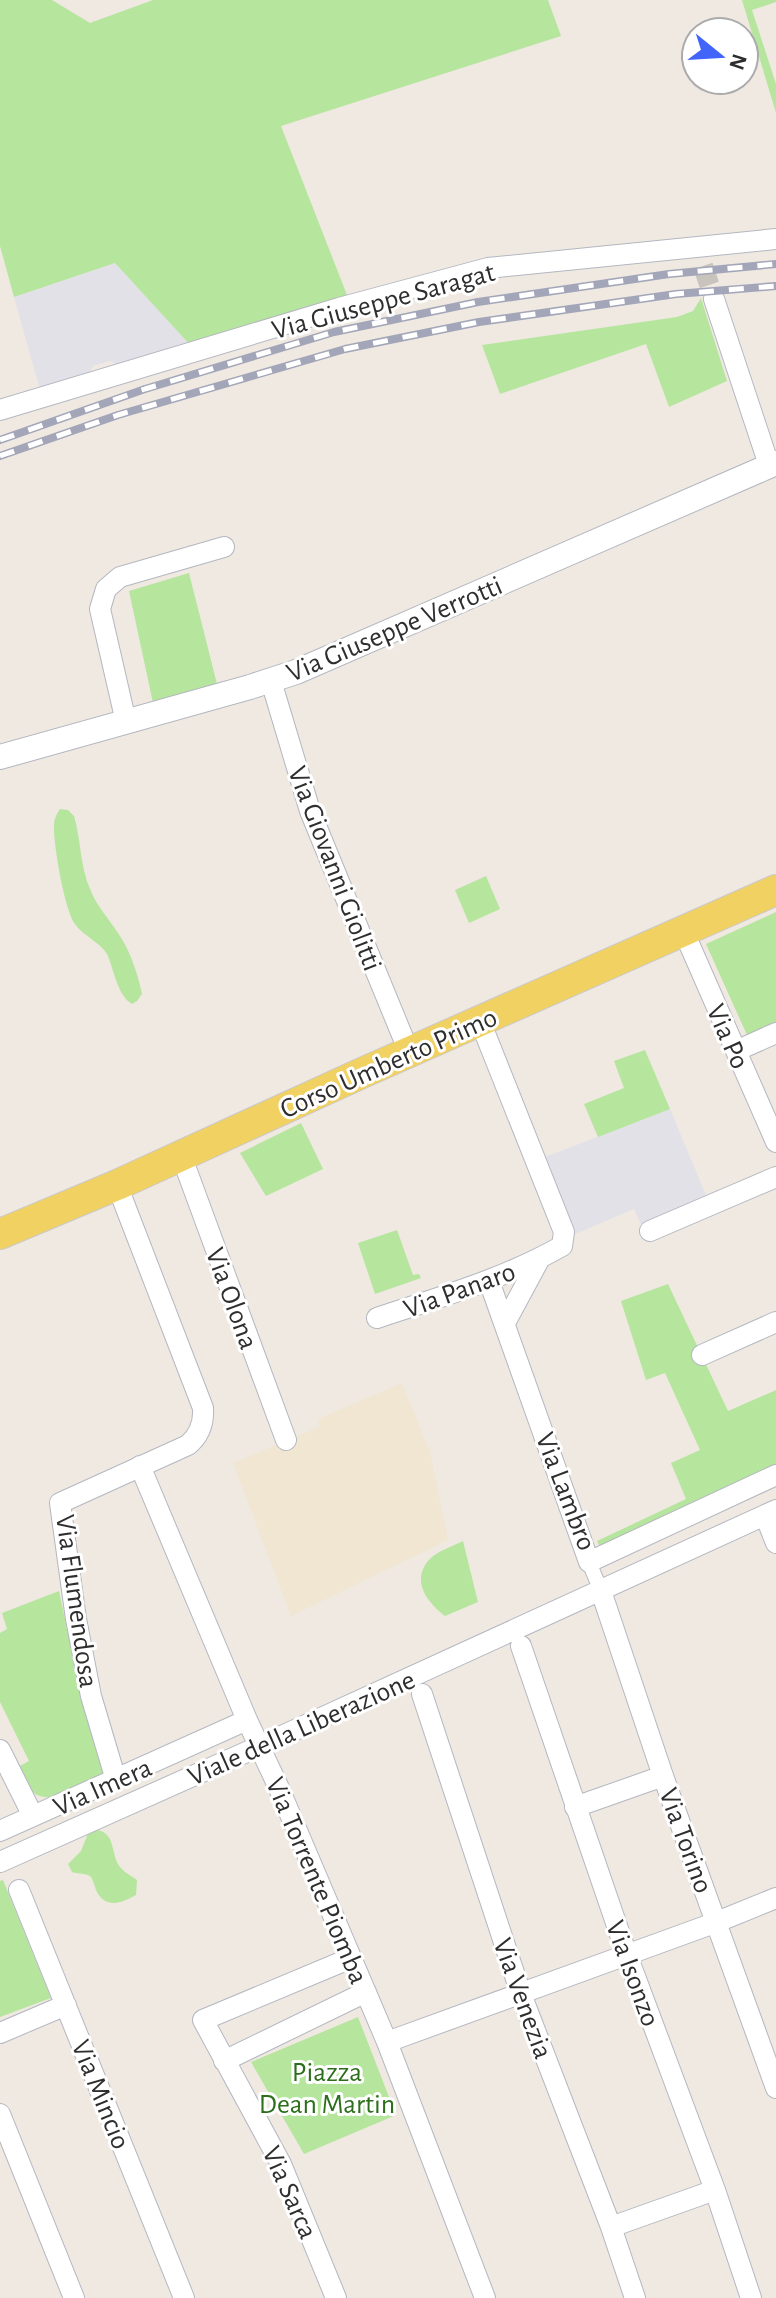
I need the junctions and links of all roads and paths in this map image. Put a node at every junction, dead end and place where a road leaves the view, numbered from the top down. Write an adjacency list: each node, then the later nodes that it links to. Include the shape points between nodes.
1 (776, 239): 3 (street, Via Giuseppe Saragat, via 700,256 488,268)
2 (714, 299): 4 (street)
3 (0, 410)
4 (772, 464): 6 (street, Via Giuseppe Verrotti)
5 (224, 547): 7 (street, via 120,577 106,589 100,609)
6 (271, 681): 7 (street, Via Giuseppe Verrotti); 14 (street, Via Giovanni Giolitti, via 310,811)
7 (126, 722): 8 (street, Via Giuseppe Verrotti)
8 (0, 757)
9 (776, 890): 10 (main road, Corso Umberto Primo)
10 (683, 930): 11 (main road, Corso Umberto Primo); 13 (street, Via Po)
11 (480, 1021): 14 (main road, Corso Umberto Primo); 21 (street, via 564,1232 562,1246)
12 (776, 1033): 13 (street)
13 (736, 1051): 15 (street, Via Po)
14 (409, 1052): 16 (main road, Corso Umberto Primo)
15 (776, 1142)
16 (181, 1155): 18 (main road, Corso Umberto Primo); 27 (street, Via Olona)
17 (776, 1177): 19 (street)
18 (117, 1185): 20 (main road, Corso Umberto Primo); 28 (street, Via Flumendosa, via 204,1419 188,1445)
19 (650, 1231)
20 (0, 1234)
21 (540, 1258): 22 (street, Via Panaro); 25 (street)
22 (489, 1281): 23 (street, Via Panaro); 25 (street, Via Lambro)
23 (377, 1318)
24 (776, 1322): 26 (street)
25 (505, 1323): 32 (street, Via Lambro)
26 (702, 1355)
27 (286, 1440)
28 (140, 1466): 36 (street, Via Torrente Piomba); 40 (street, Via Flumendosa, via 60,1503 91,1696)
29 (776, 1475): 32 (street, Via Lambro)
30 (770, 1512): 31 (street); 33 (street, Viale della Liberazione)
31 (776, 1543)
32 (589, 1562): 33 (street)
33 (601, 1591): 37 (street, Viale della Liberazione); 39 (street, Via Torino)
34 (521, 1646): 41 (street, Via Isonzo)
35 (422, 1694): 51 (street, Via Venezia)
36 (247, 1720): 37 (street, Via Torrente Piomba); 40 (street, Via Imera)
37 (260, 1746): 44 (street, Viale della Liberazione); 49 (street, Via Torrente Piomba)
38 (0, 1750): 42 (street)
39 (663, 1776): 41 (street); 47 (street, Via Torino)
40 (116, 1780): 42 (street, Via Imera)
41 (575, 1807): 48 (street, Via Isonzo)
42 (33, 1816): 43 (street, Via Imera)
43 (0, 1831)
44 (0, 1862)
45 (19, 1890): 52 (street, Via Mincio)
46 (776, 1898): 47 (street)
47 (717, 1922): 48 (street); 56 (street, Via Torino)
48 (627, 1955): 51 (street); 58 (street, Via Isonzo)
49 (351, 1958): 50 (street, Via Torrente Piomba); 55 (street, Via Sarca, via 203,2020)
50 (366, 1992): 54 (street, Via Torrente Piomba); 55 (street)
51 (521, 1994): 54 (street); 59 (street, Via Venezia)
52 (66, 2005): 53 (street); 61 (street, Via Mincio)
53 (0, 2033)
54 (387, 2042): 63 (street, Via Torrente Piomba)
55 (224, 2061): 62 (street, Via Sarca, via 281,2164)
56 (776, 2088)
57 (0, 2114): 60 (street)
58 (715, 2190): 59 (street); 65 (street, Via Isonzo)
59 (611, 2227): 64 (street, Via Venezia)
60 (74, 2298)
61 (184, 2298)
62 (336, 2298)
63 (485, 2298)
64 (635, 2298)
65 (751, 2298)

